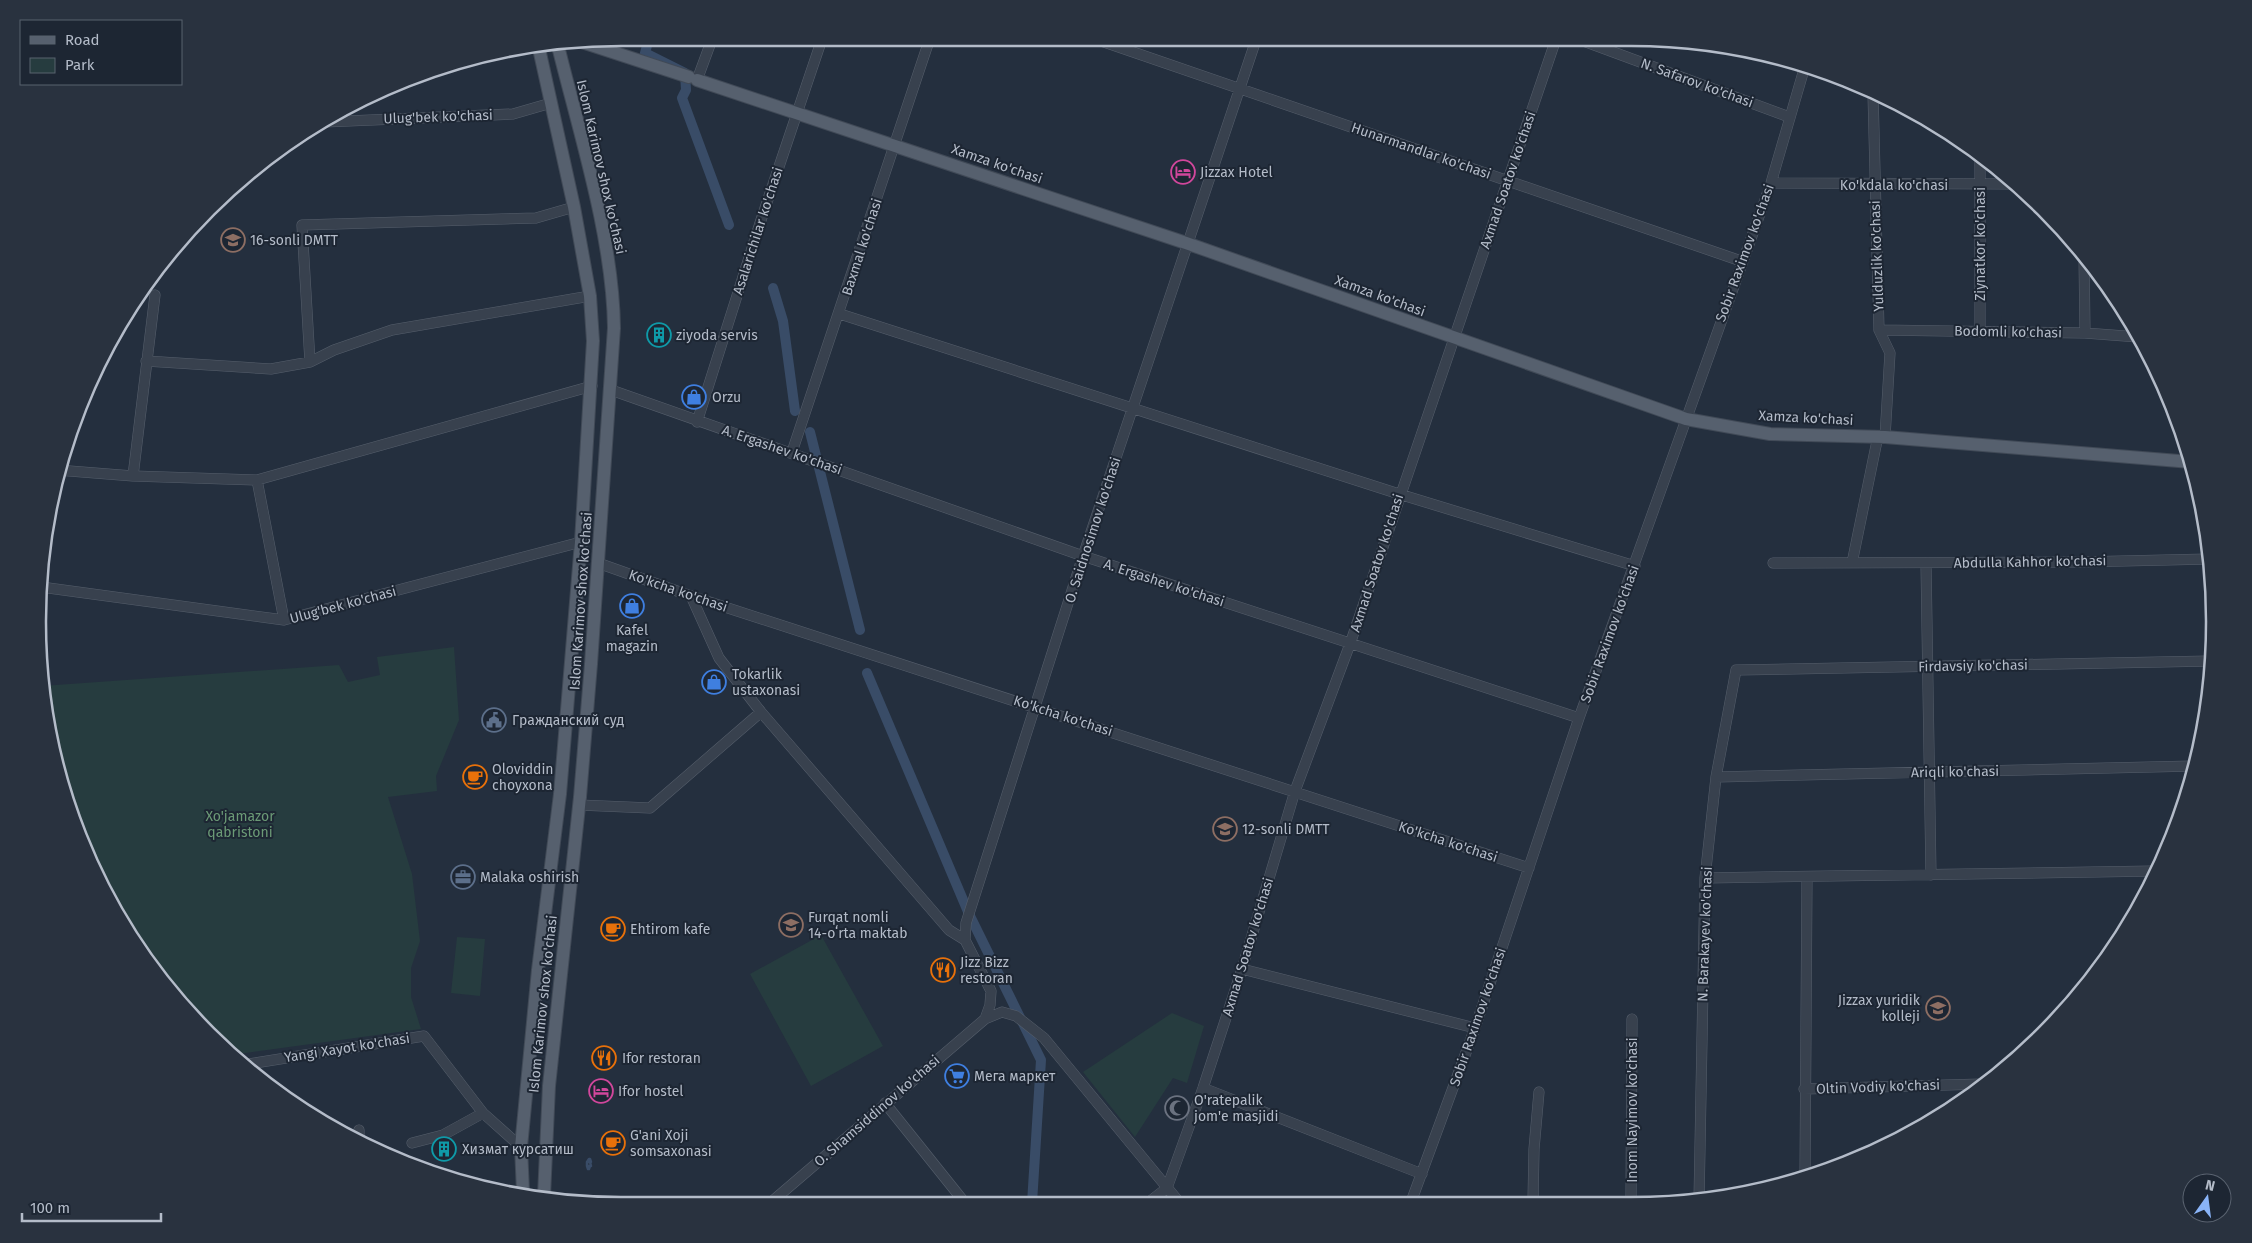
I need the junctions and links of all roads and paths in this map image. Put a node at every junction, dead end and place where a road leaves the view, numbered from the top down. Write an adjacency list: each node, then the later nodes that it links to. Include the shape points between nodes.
1 (708, 46): 12 (street)
2 (820, 46): 16 (street, Asalarichilar ko'chasi)
3 (927, 46): 19 (street, Baxmal ko'chasi)
4 (1115, 46): 13 (street, Hunarmandlar ko'chasi)
5 (1254, 46): 13 (street, O. Saidnosimov ko'chasi)
6 (1554, 46): 21 (street, Axmad Soatov ko'chasi)
7 (1597, 46): 17 (street, N. Safarov ko'chasi)
8 (596, 47): 12 (main road, Xamza ko'chasi)
9 (559, 50): 41 (main road, Islom Karimov shox ko'chasi, via 602,226 614,306)
10 (540, 52): 15 (main road, Islom Karimov shox ko'chasi)
11 (1803, 73): 17 (street, Sobir Raximov ko'chasi)
12 (689, 77): 16 (main road, Xamza ko'chasi)
13 (1238, 89): 21 (street, Hunarmandlar ko'chasi); 27 (street, O. Saidnosimov ko'chasi)
14 (1873, 100): 24 (street, Yulduzlik ko'chasi)
15 (551, 102): 18 (street, Ulug'bek ko'chasi, via 513,114); 26 (main road, Islom Karimov shox ko'chasi)
16 (796, 112): 19 (main road, Xamza ko'chasi); 44 (street, Asalarichilar ko'chasi)
17 (1789, 117): 22 (street, Sobir Raximov ko'chasi)
18 (337, 121)
19 (895, 145): 27 (main road, Xamza ko'chasi); 32 (street, Baxmal ko'chasi)
20 (1980, 164): 25 (street, Ziynatkor ko'chasi)
21 (1508, 181): 28 (street, Hunarmandlar ko'chasi); 37 (street, Axmad Soatov ko'chasi)
22 (1771, 183): 24 (street, Ko'kdala ko'chasi); 28 (street, Sobir Raximov ko'chasi)
23 (2004, 184): 25 (street, Ko'kdala ko'chasi)
24 (1874, 185): 25 (street, Ko'kdala ko'chasi); 33 (street, Yulduzlik ko'chasi)
25 (1980, 185): 34 (street, Ziynatkor ko'chasi)
26 (574, 207): 31 (main road, Islom Karimov shox ko'chasi); 39 (street, via 536,218 302,225)
27 (1186, 244): 37 (main road, Xamza ko'chasi); 42 (street, O. Saidnosimov ko'chasi)
28 (1742, 261): 43 (street, Sobir Raximov ko'chasi)
29 (2084, 268): 35 (street)
30 (155, 295): 38 (street)
31 (590, 296): 39 (street, via 392,330); 40 (main road, Islom Karimov shox ko'chasi)
32 (840, 314): 42 (street); 46 (street, Baxmal ko'chasi)
33 (1879, 330): 34 (street, Bodomli ko'chasi); 45 (street, via 1890,354)
34 (1980, 332): 35 (street, Bodomli ko'chasi)
35 (2085, 333): 36 (street, Bodomli ko'chasi)
36 (2130, 336)
37 (1454, 338): 43 (main road, Xamza ko'chasi); 51 (street, Axmad Soatov ko'chasi)
38 (146, 361): 39 (street, via 271,369); 49 (street)
39 (310, 362)
40 (592, 386): 50 (street); 52 (main road, Islom Karimov shox ko'chasi)
41 (611, 390): 44 (street, A. Ergashev ko'chasi); 55 (main road, Islom Karimov shox ko'chasi)
42 (1133, 408): 51 (street); 53 (street, O. Saidnosimov ko'chasi)
43 (1686, 418): 45 (main road, Xamza ko'chasi, via 1770,434); 59 (street, Sobir Raximov ko'chasi)
44 (698, 422): 46 (street, A. Ergashev ko'chasi)
45 (1882, 436): 47 (main road, Xamza ko'chasi); 57 (street)
46 (792, 452): 53 (street, A. Ergashev ko'chasi)
47 (2182, 461)
48 (67, 471): 49 (street)
49 (133, 476): 50 (street)
50 (257, 480): 62 (street)
51 (1399, 494): 59 (street); 63 (street, Axmad Soatov ko'chasi)
52 (581, 542): 62 (street, Ulug'bek ko'chasi); 74 (main road, Islom Karimov shox ko'chasi)
53 (1083, 556): 63 (street, A. Ergashev ko'chasi); 67 (street, O. Saidnosimov ko'chasi)
54 (2202, 559): 58 (street, Abdulla Kahhor ko'chasi)
55 (598, 563): 61 (street, Ko'kcha ko'chasi); 75 (main road, Islom Karimov shox ko'chasi)
56 (1773, 563): 57 (street, Abdulla Kahhor ko'chasi)
57 (1852, 563): 58 (street, Abdulla Kahhor ko'chasi)
58 (1926, 563): 65 (street)
59 (1635, 566): 69 (street, Sobir Raximov ko'chasi)
60 (47, 588): 62 (street, Ulug'bek ko'chasi)
61 (691, 596): 67 (street, Ko'kcha ko'chasi); 68 (street, via 719,658)
62 (284, 620)
63 (1350, 644): 69 (street, A. Ergashev ko'chasi); 73 (street, Axmad Soatov ko'chasi)
64 (2205, 661): 65 (street, Firdavsiy ko'chasi)
65 (1926, 666): 66 (street, Firdavsiy ko'chasi); 71 (street)
66 (1736, 670): 72 (street, N. Barakayev ko'chasi)
67 (1034, 707): 73 (street, Ko'kcha ko'chasi); 83 (street, O. Saidnosimov ko'chasi, via 966,923)
68 (761, 712): 75 (street, via 650,808); 83 (street, via 949,930)
69 (1579, 718): 76 (street, Sobir Raximov ko'chasi)
70 (2187, 766): 71 (street, Ariqli ko'chasi)
71 (1928, 773): 72 (street, Ariqli ko'chasi); 78 (street)
72 (1716, 777): 80 (street, N. Barakayev ko'chasi)
73 (1295, 791): 76 (street, Ko'kcha ko'chasi); 84 (street, Axmad Soatov ko'chasi)
74 (560, 794): 75 (main road, via 564,802); 81 (main road, Islom Karimov shox ko'chasi)
75 (580, 801): 82 (main road, Islom Karimov shox ko'chasi)
76 (1529, 868): 87 (street, Sobir Raximov ko'chasi)
77 (2148, 871): 78 (street)
78 (1930, 875): 79 (street)
79 (1807, 876): 80 (street); 91 (street)
80 (1705, 878): 102 (street, N. Barakayev ko'chasi)
81 (549, 882): 82 (main road, via 560,874 568,879); 96 (main road, Islom Karimov shox ko'chasi)
82 (570, 885): 101 (main road, Islom Karimov shox ko'chasi, via 550,1086)
83 (965, 940): 85 (street, via 991,991)
84 (1242, 969): 87 (street); 90 (street, Axmad Soatov ko'chasi)
85 (985, 1019): 93 (street, O. Shamsiddinov ko'chasi); 100 (street, via 1002,1012 1021,1019 1044,1038)
86 (1632, 1019): 109 (street, Inom Nayimov ko'chasi)
87 (1474, 1028): 98 (street, Sobir Raximov ko'chasi)
88 (253, 1063): 94 (street, Yangi Xayot ko'chasi, via 424,1036)
89 (1972, 1084): 91 (street, Oltin Vodiy ko'chasi)
90 (1203, 1088): 98 (street); 100 (street, Axmad Soatov ko'chasi)
91 (1804, 1089): 97 (street)
92 (1539, 1092): 108 (street)
93 (885, 1103): 103 (street, O. Shamsiddinov ko'chasi); 104 (street)
94 (483, 1113): 95 (street, via 443,1135); 96 (street, Yangi Xayot ko'chasi)
95 (412, 1143)
96 (521, 1147): 99 (main road, Islom Karimov shox ko'chasi)
97 (1805, 1169)
98 (1422, 1174): 107 (street, Sobir Raximov ko'chasi)
99 (522, 1188)
100 (1167, 1188): 105 (street); 106 (street)
101 (544, 1192)
102 (1699, 1193)
103 (777, 1197)
104 (960, 1197)
105 (1155, 1197)
106 (1175, 1197)
107 (1413, 1197)
108 (1533, 1197)
109 (1631, 1197)

